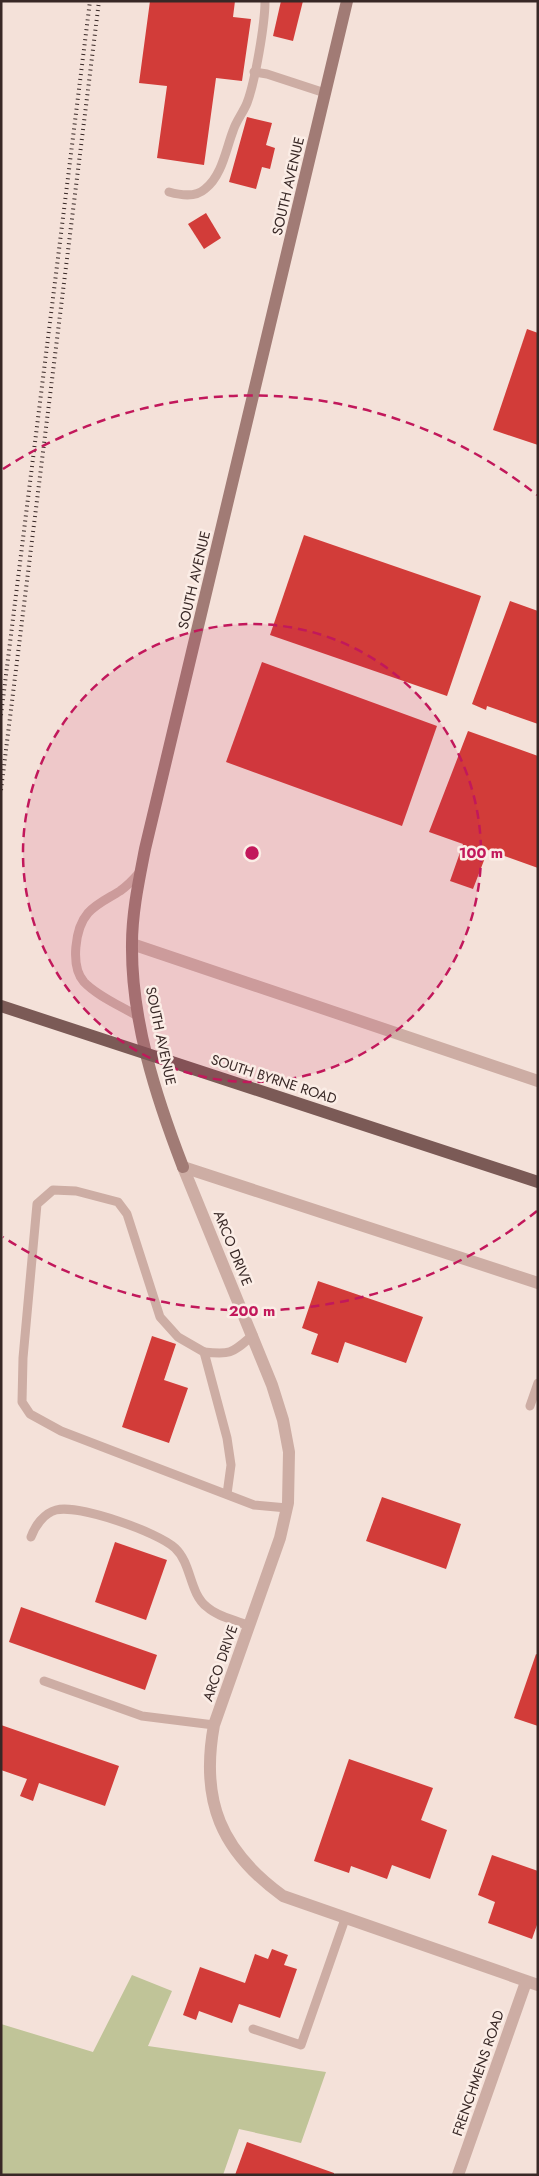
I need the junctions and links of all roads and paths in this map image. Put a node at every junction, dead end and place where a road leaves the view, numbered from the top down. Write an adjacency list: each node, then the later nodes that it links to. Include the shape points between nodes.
1 (264, 1): 3 (lane)
2 (347, 1): 4 (street, SOUTH AVENUE)
3 (254, 72): 4 (lane); 5 (lane, via 247,102 212,183 196,194 182,196)
4 (325, 94): 6 (street, SOUTH AVENUE)
5 (169, 192)
6 (141, 871): 7 (street, SOUTH AVENUE); 9 (lane, via 129,884 87,914 75,945 82,980)
7 (132, 944): 9 (street, SOUTH AVENUE); 10 (street)
8 (1, 1006): 12 (main road, SOUTH BYRNE ROAD)
9 (139, 1017): 11 (street, SOUTH AVENUE, via 154,1084)
10 (538, 1081)
11 (183, 1167): 13 (street); 14 (street, ARCO DRIVE)
12 (538, 1182)
13 (538, 1283)
14 (253, 1335): 15 (lane, via 234,1352); 19 (street, ARCO DRIVE, via 283,1420 289,1452)
15 (204, 1352): 18 (lane, via 228,1438 231,1465); 18 (lane, via 178,1337 160,1317 127,1214 118,1202 76,1191 53,1190 37,1204 22,1402 30,1414 61,1431)
16 (538, 1383): 17 (lane)
17 (530, 1406)
18 (227, 1494): 19 (lane, via 254,1505)
19 (287, 1508): 21 (street, ARCO DRIVE, via 280,1538)
20 (31, 1537): 21 (lane, via 35,1526 43,1519 54,1510 66,1508 125,1524 168,1542 182,1556 200,1600 208,1608)
21 (249, 1626): 23 (street, ARCO DRIVE)
22 (44, 1681): 23 (lane, via 142,1716)
23 (214, 1725): 24 (street, ARCO DRIVE, via 210,1747 212,1792 224,1833 235,1851 260,1880 283,1896)
24 (345, 1919): 25 (street, ARCO DRIVE); 26 (lane, via 301,2045)
25 (532, 1984): 27 (street, FRENCHMENS ROAD)
26 (254, 2029)
27 (458, 2175)

